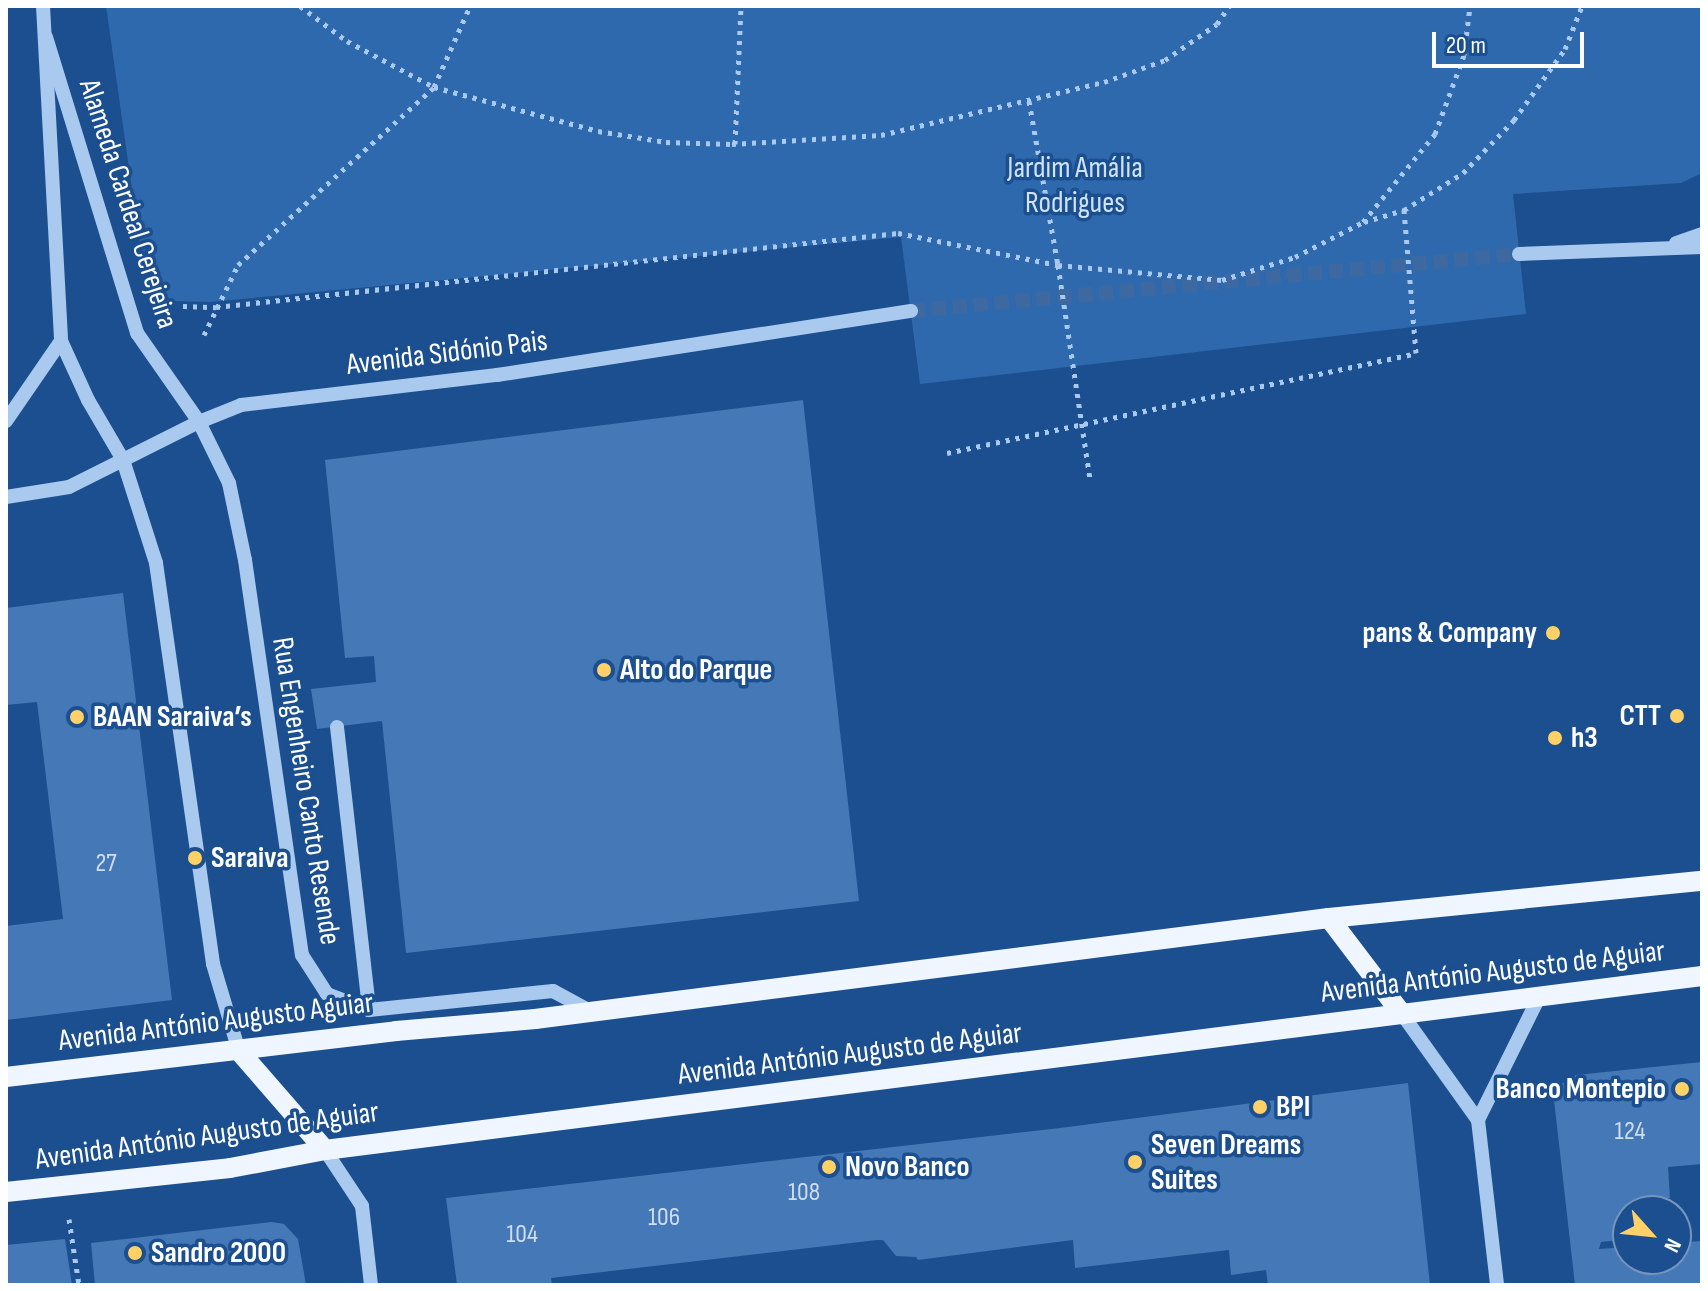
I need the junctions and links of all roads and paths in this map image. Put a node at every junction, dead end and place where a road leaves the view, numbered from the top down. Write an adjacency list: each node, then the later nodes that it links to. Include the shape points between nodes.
1 (43, 6): 8 (street, Alameda Cardeal Cerejeira)
2 (300, 6): 9 (path, via 347,41)
3 (470, 6): 9 (path)
4 (741, 6): 11 (path)
5 (1229, 6): 10 (path, via 1217,24 1165,60)
6 (1470, 6): 13 (path, via 1464,55 1435,134)
7 (1582, 6): 12 (path, via 1565,49 1514,120 1463,173)
8 (46, 37): 23 (street, Alameda Cardeal Cerejeira); 25 (street, Alameda Cardeal Cerejeira, via 137,333)
9 (434, 87): 11 (path, via 598,131 666,142); 20 (path, via 238,265)
10 (1029, 101): 11 (path, via 881,135); 18 (path)
11 (735, 144)
12 (1404, 210): 13 (path); 26 (path, via 1416,353)
13 (1363, 222): 18 (path, via 1295,257 1222,280)
14 (1702, 234): 16 (street)
15 (1702, 247): 16 (street)
16 (1645, 252): 17 (street)
17 (1519, 254)
18 (1058, 265): 20 (path, via 898,233); 26 (path)
19 (183, 306): 20 (path)
20 (216, 307): 22 (path)
21 (911, 311): 25 (street, Avenida Sidónio Pais, via 497,375 241,405)
22 (204, 335)
23 (61, 341): 24 (street); 28 (street, Alameda Cardeal Cerejeira)
24 (6, 421)
25 (199, 422): 28 (street, Avenida Sidónio Pais); 36 (street, Rua Engenheiro Canto Resende, via 229,483 245,560 302,955 327,994)
26 (1081, 425): 27 (path); 29 (path)
27 (947, 453)
28 (123, 460): 30 (street, Avenida Sidónio Pais, via 69,487); 39 (street, via 156,563 213,964)
29 (1090, 480)
30 (6, 497)
31 (337, 727): 36 (street)
32 (1702, 881): 33 (main road)
33 (1329, 918): 37 (main road); 38 (main road)
34 (1702, 976): 35 (main road, Avenida António Augusto de Aguiar)
35 (1539, 997): 38 (main road, Avenida António Augusto de Aguiar); 41 (street)
36 (369, 1010): 37 (street, Rua Engenheiro Canto Resende, via 553,991)
37 (592, 1012): 39 (main road, Avenida António Augusto Aguiar)
38 (1402, 1014): 41 (street); 42 (main road, Avenida António Augusto de Aguiar)
39 (239, 1051): 40 (main road, Avenida António Augusto Aguiar); 42 (main road)
40 (6, 1077)
41 (1478, 1120): 47 (street)
42 (325, 1150): 43 (main road, Avenida António Augusto de Aguiar, via 230,1168); 46 (street, via 362,1206)
43 (6, 1192)
44 (76, 1265): 45 (path)
45 (79, 1285)
46 (371, 1285)
47 (1497, 1285)

